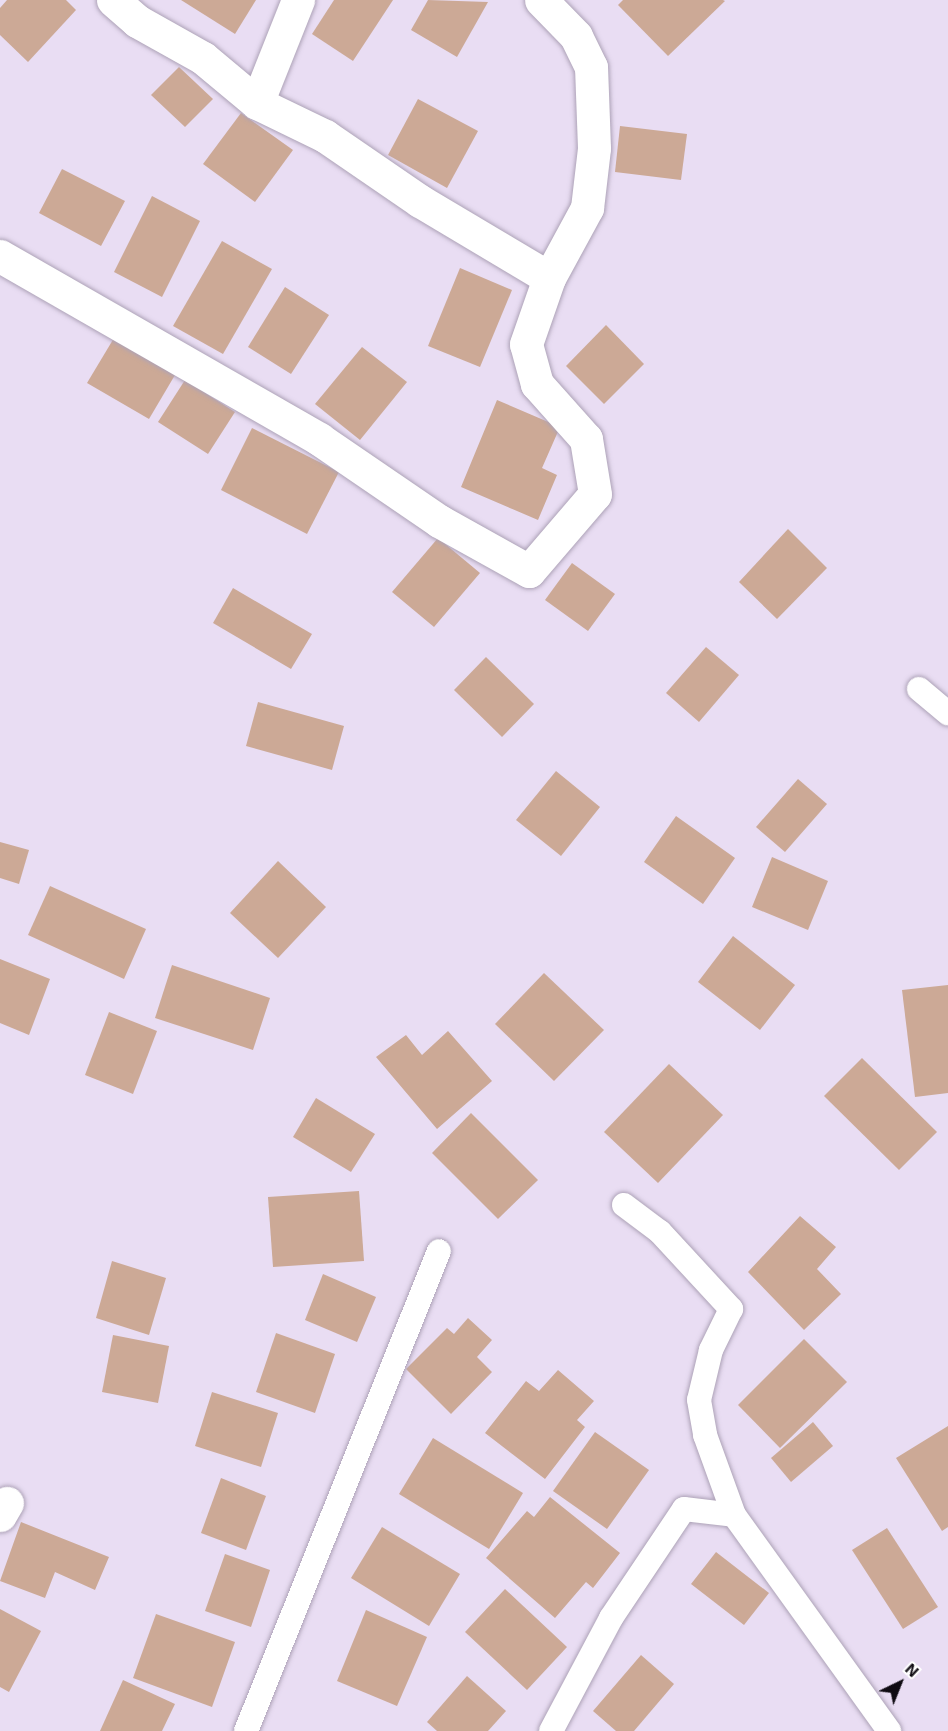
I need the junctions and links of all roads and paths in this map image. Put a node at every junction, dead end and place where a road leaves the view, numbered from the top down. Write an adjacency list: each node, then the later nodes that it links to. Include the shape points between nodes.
1 (113, 0): 4 (street, via 136,21 203,58)
2 (298, 0): 4 (street)
3 (541, 0): 6 (street, via 576,36 591,67 592,90 587,208)
4 (257, 103): 6 (street, via 325,136 420,201)
5 (0, 256): 6 (street, via 319,439 439,521 529,571 595,495 586,439 537,384 526,344)
6 (549, 278)
7 (919, 689): 8 (lane)
8 (948, 713)
9 (624, 1205): 11 (lane, via 660,1232 731,1309 711,1350 699,1400 705,1435)
10 (439, 1251): 12 (lane)
11 (734, 1515): 13 (lane, via 684,1509 611,1618); 14 (lane)
12 (246, 1731)
13 (551, 1731)
14 (889, 1731)

